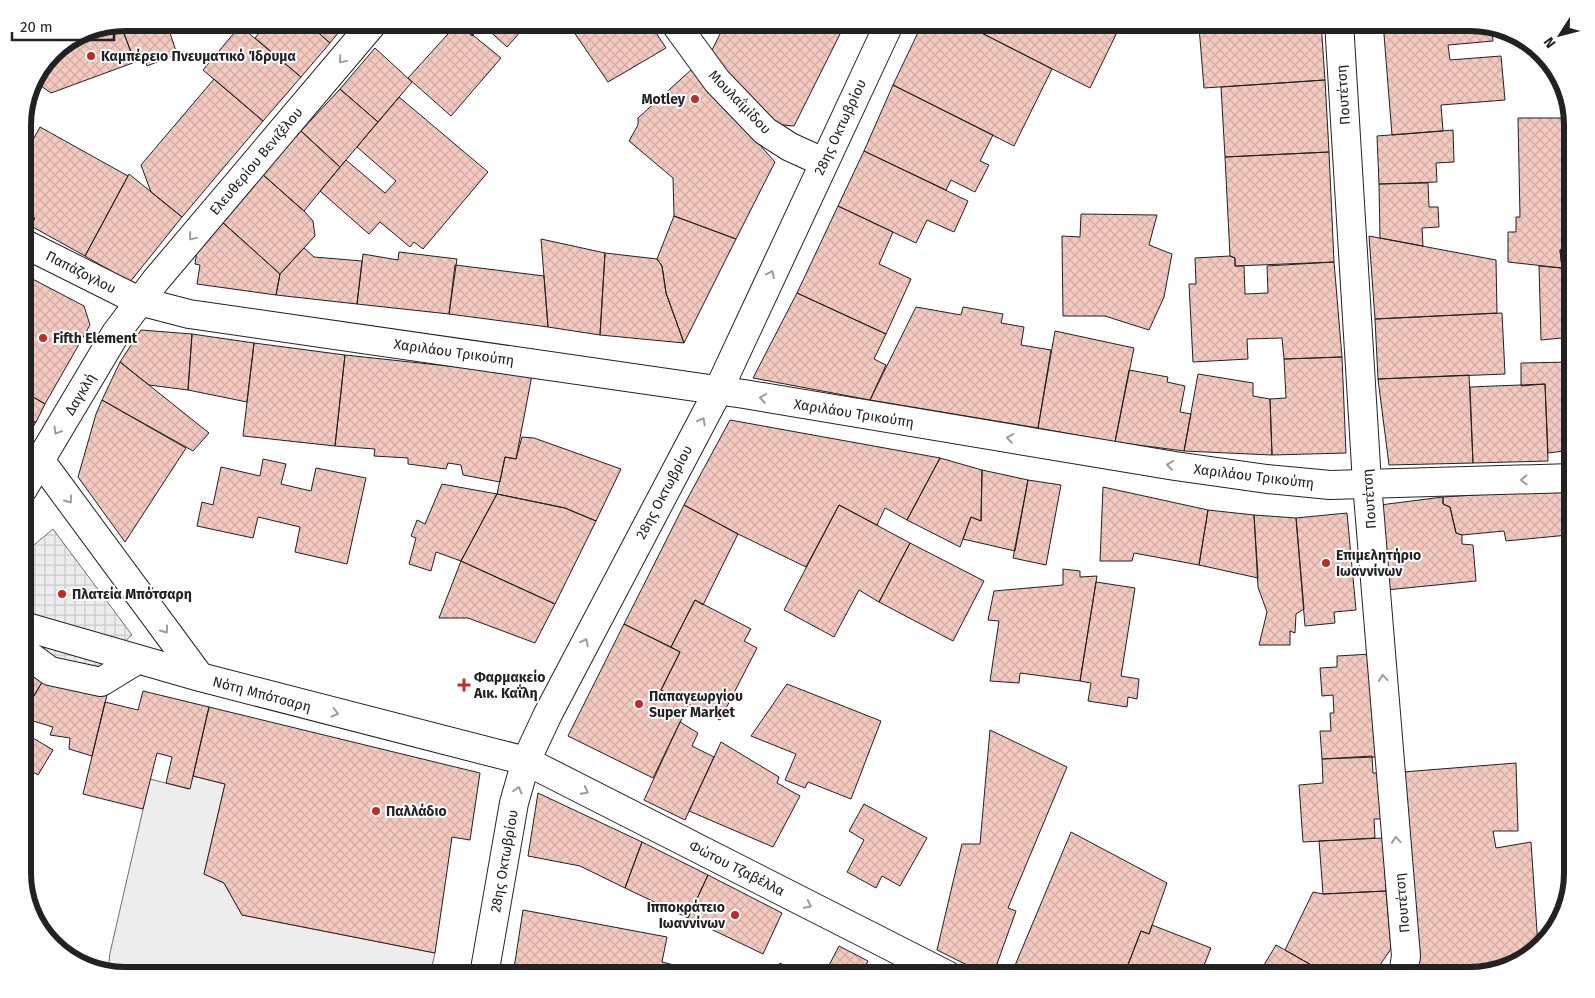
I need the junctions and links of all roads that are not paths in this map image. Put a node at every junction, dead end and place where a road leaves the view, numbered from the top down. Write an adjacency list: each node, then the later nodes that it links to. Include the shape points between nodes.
1 (366, 31): 7 (street, Ελευθερίου Βενιζέλου, one-way to 7)
2 (681, 31): 5 (street, Μουλαΐμίδου, via 717,81 766,131 790,147)
3 (886, 31): 5 (street, 28ης Οκτωβρίου)
4 (1340, 31): 12 (street, Πουτέτση)
5 (823, 162): 8 (street, 28ης Οκτωβρίου, one-way to 5)
6 (31, 247): 7 (street, Παπάζογλου)
7 (139, 301): 8 (street, Χαριλάου Τρικούπη, via 189,314); 9 (street, Δαγκλή, one-way to 9, via 116,333)
8 (718, 391): 12 (street, Χαριλάου Τρικούπη, one-way to 8, via 1330,485 1258,478); 17 (street, 28ης Οκτωβρίου, one-way to 8)
9 (40, 460): 10 (street, Δαγκλή); 16 (street, Νότη Μπότσαρη, one-way to 16)
10 (31, 475)
11 (1564, 478): 12 (street, Χαριλάου Τρικούπη, one-way to 12)
12 (1367, 483): 20 (street, Πουτέτση, one-way to 12)
13 (31, 628): 15 (street)
14 (31, 657): 15 (street, via 50,671 101,682)
15 (137, 660): 16 (street)
16 (200, 677): 17 (street, Νότη Μπότσαρη, one-way to 17)
17 (526, 761): 18 (street, 28ης Οκτωβρίου, one-way to 17, via 514,803); 19 (street, Φώτου Τζαβέλλα, one-way to 19)
18 (486, 967)
19 (929, 967)
20 (1404, 967)

